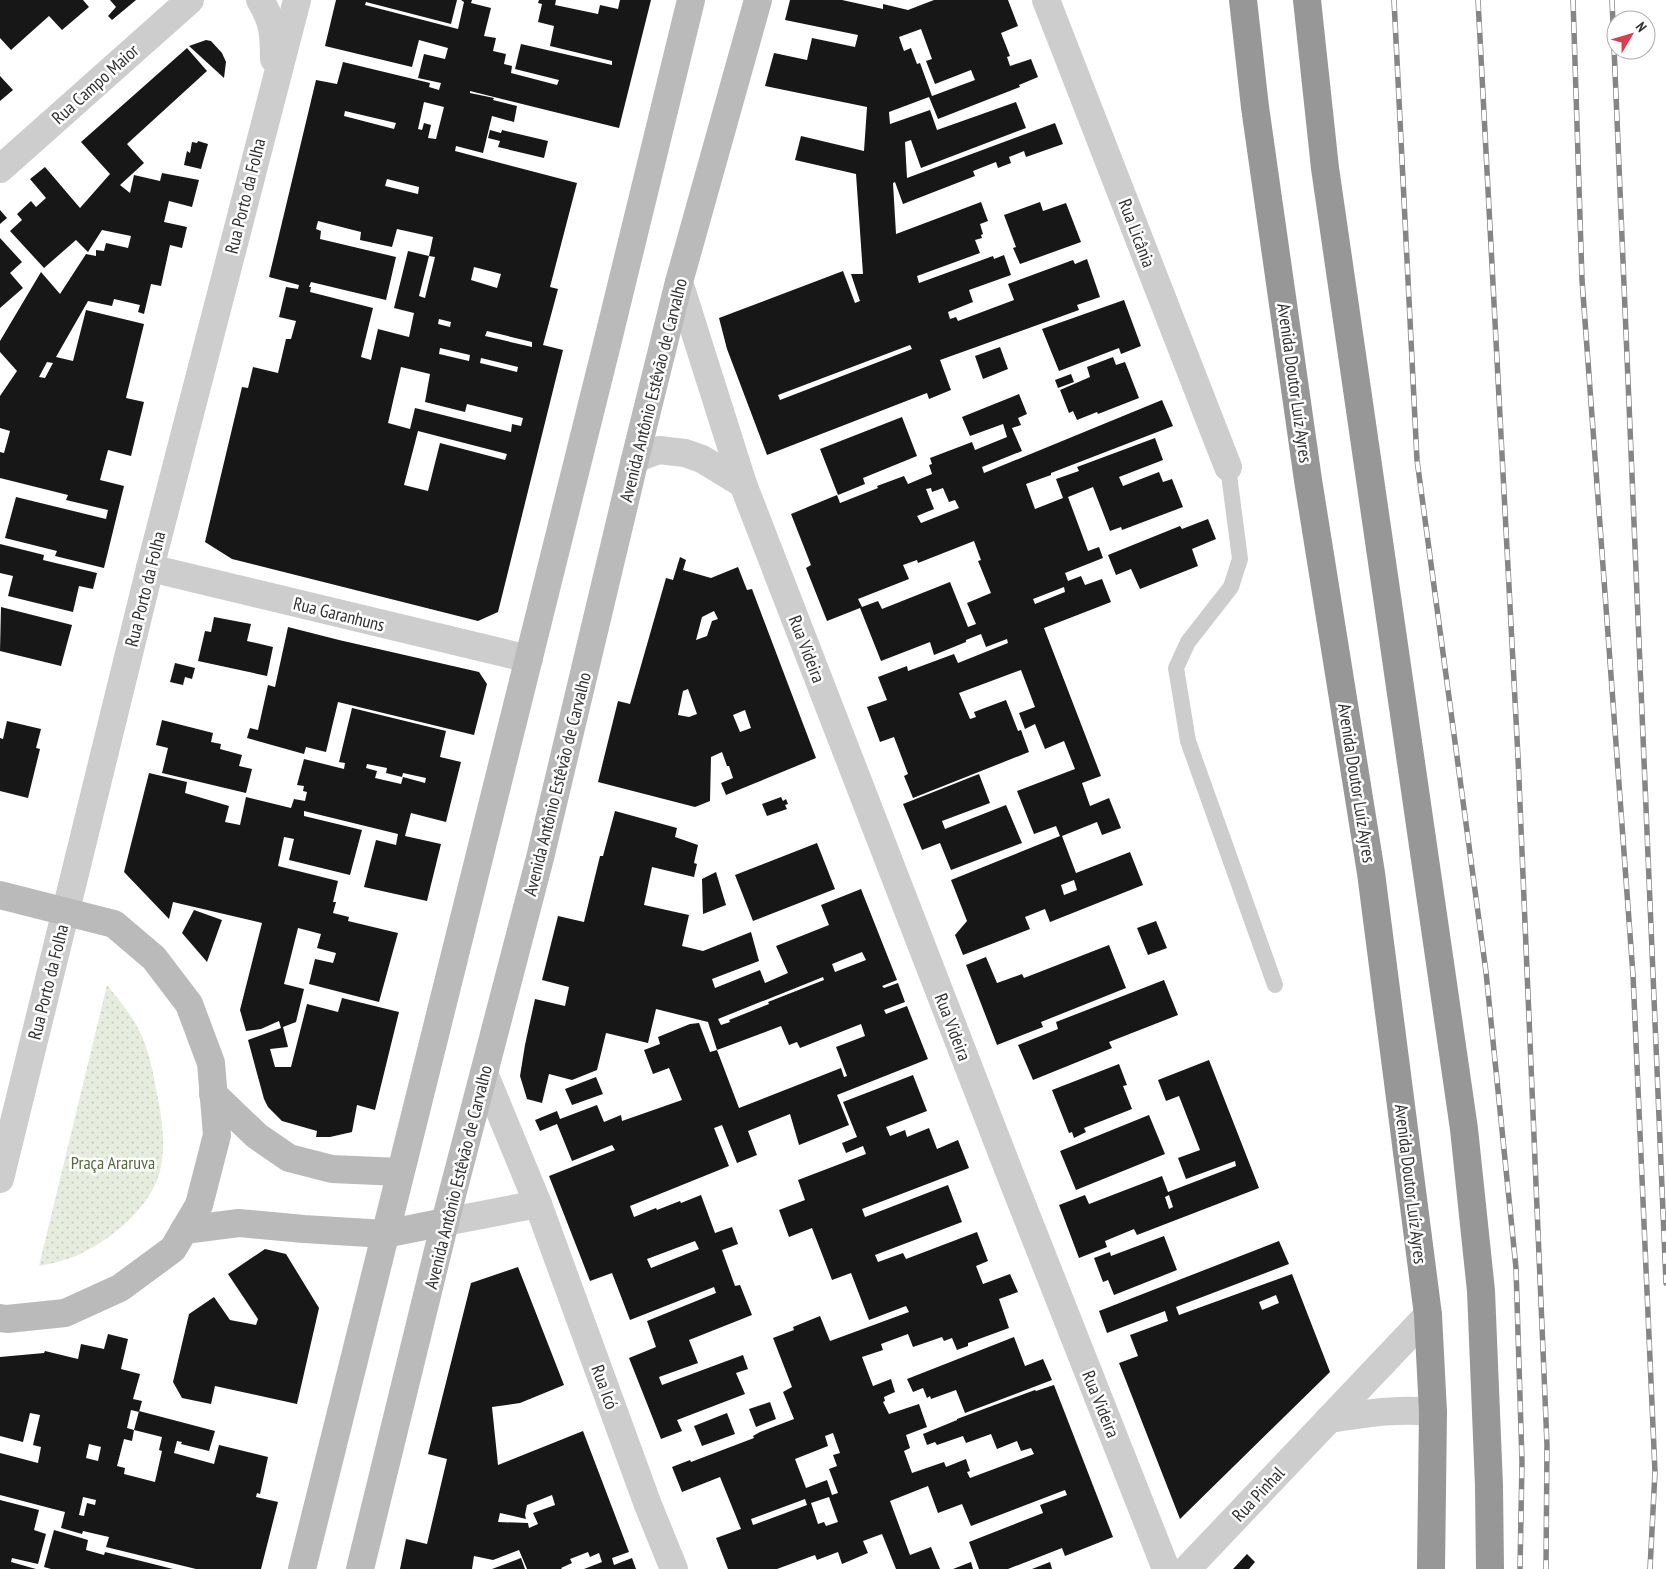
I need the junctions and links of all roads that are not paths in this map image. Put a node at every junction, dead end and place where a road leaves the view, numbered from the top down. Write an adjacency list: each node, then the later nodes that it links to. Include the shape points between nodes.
1 (190, 0): 10 (street, Rua Campo Maior)
2 (260, 0): 9 (street, via 270,15)
3 (297, 0): 9 (street, Rua Porto da Folha)
4 (691, 0): 16 (main road)
5 (758, 0): 11 (main road, Avenida Antônio Estêvão de Carvalho)
6 (1046, 0): 13 (street, Rua Licânia)
7 (1243, 0): 28 (highway, Avenida Doutor Luíz Ayres, via 1308,480 1371,873)
8 (1307, 0): 38 (highway, via 1325,168 1464,1129 1481,1291)
9 (274, 83): 15 (street, Rua Porto da Folha)
10 (0, 169)
11 (679, 282): 12 (main road, Avenida Antônio Estêvão de Carvalho); 14 (street, Rua Videira)
12 (635, 459): 14 (street, via 659,450 685,453 702,459); 20 (main road, Avenida Antônio Estêvão de Carvalho, via 540,858)
13 (1228, 467): 19 (lane, via 1240,559 1231,587 1188,642 1176,668 1188,741)
14 (743, 484): 35 (street, Rua Videira)
15 (150, 568): 16 (street, Rua Garanhuns); 18 (street, Rua Porto da Folha)
16 (528, 659): 22 (main road)
17 (0, 895): 18 (main road)
18 (66, 912): 21 (main road, via 114,924 154,958 189,1004 211,1064); 23 (street, Rua Porto da Folha)
19 (1275, 985)
20 (484, 1073): 24 (street, Rua Icó); 25 (main road, Avenida Antônio Estêvão de Carvalho)
21 (213, 1094): 22 (main road, via 257,1136 289,1158 332,1169); 26 (main road, via 217,1135 200,1205)
22 (400, 1172): 27 (main road)
23 (0, 1179)
24 (538, 1204): 25 (street); 34 (street, Rua Icó)
25 (445, 1222): 27 (main road); 33 (main road, Avenida Antônio Estêvão de Carvalho)
26 (184, 1230): 27 (main road, via 239,1222); 29 (main road, via 173,1249 120,1288 65,1313)
27 (385, 1234): 32 (main road)
28 (1428, 1315): 30 (highway, Avenida Doutor Luíz Ayres); 31 (street, Rua Pinhal)
29 (0, 1318)
30 (1433, 1412): 31 (street, via 1378,1412); 37 (highway, Avenida Doutor Luíz Ayres)
31 (1329, 1419): 36 (street, Rua Pinhal)
32 (302, 1569)
33 (360, 1569)
34 (674, 1569)
35 (1166, 1569)
36 (1187, 1569)
37 (1431, 1569)
38 (1490, 1569)

